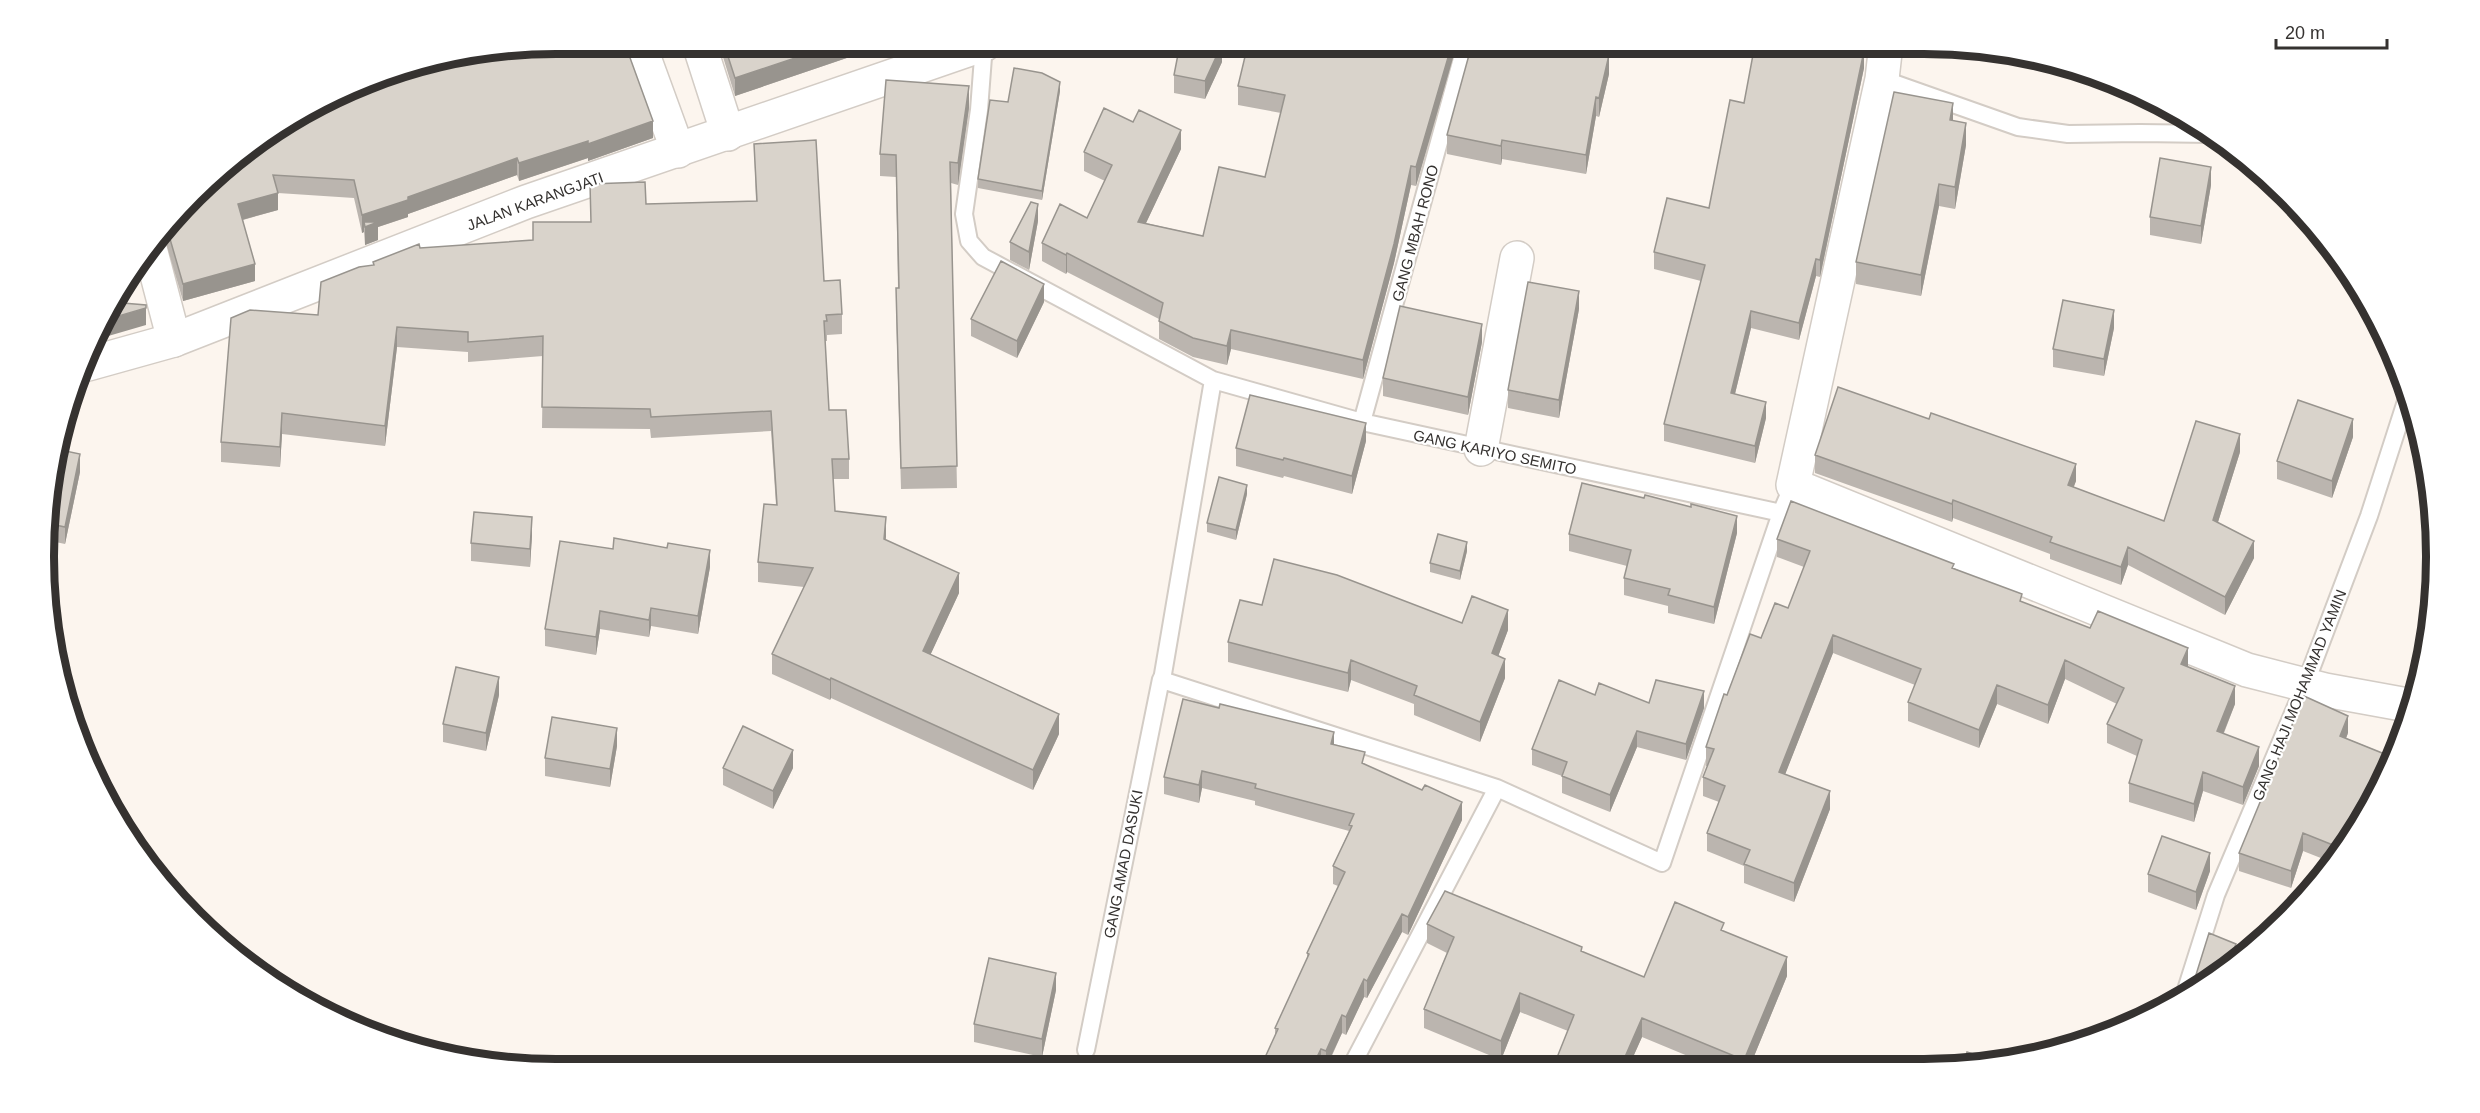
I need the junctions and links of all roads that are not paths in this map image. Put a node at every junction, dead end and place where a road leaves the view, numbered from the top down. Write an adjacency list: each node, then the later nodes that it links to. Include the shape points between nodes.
1 (643, 54): 10 (street)
2 (702, 54): 8 (street)
3 (956, 54): 8 (street, JALAN KARANGJATI)
4 (983, 54): 15 (lane, GANG KARIYO SEMITO, via 964,214 969,241 983,257)
5 (1463, 54): 17 (lane, GANG MBAH RONO)
6 (1885, 54): 7 (street)
7 (1882, 79): 9 (lane, via 2018,127 2068,134); 19 (street)
8 (728, 134): 10 (street, JALAN KARANGJATI)
9 (2196, 135)
10 (678, 151): 13 (street, JALAN KARANGJATI, via 526,202)
11 (153, 258): 13 (street)
12 (1517, 258): 18 (street)
13 (174, 340): 14 (street, JALAN KARANGJATI)
14 (93, 363)
15 (1213, 380): 17 (lane, GANG KARIYO SEMITO); 20 (lane, GANG AMAD DASUKI)
16 (2404, 409): 21 (lane, GANG HAJI MOHAMMAD YAMIN, via 2369,516)
17 (1362, 422): 18 (lane, GANG KARIYO SEMITO)
18 (1481, 449): 19 (lane, GANG KARIYO SEMITO)
19 (1787, 499): 21 (street, via 2247,670); 23 (lane, via 1662,863)
20 (1161, 679): 23 (lane); 25 (lane, GANG AMAD DASUKI)
21 (2305, 685): 22 (street); 24 (lane, GANG HAJI MOHAMMAD YAMIN, via 2216,895)
22 (2403, 704)
23 (1497, 788): 26 (lane)
24 (2188, 984)
25 (1086, 1050)
26 (1355, 1059)

